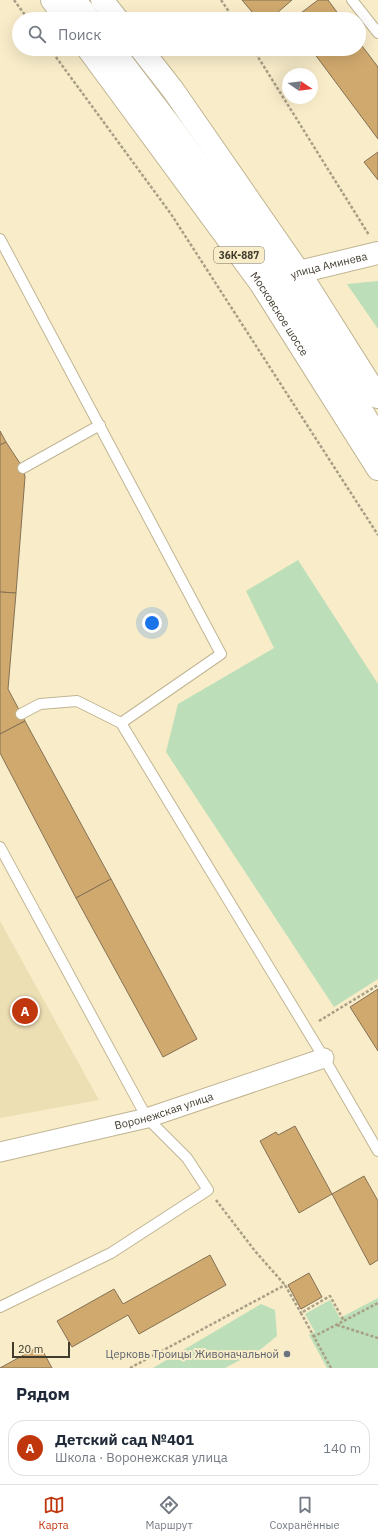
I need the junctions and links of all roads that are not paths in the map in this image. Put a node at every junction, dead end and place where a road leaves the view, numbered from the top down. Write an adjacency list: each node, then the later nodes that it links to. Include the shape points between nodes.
1 (52, 0): 5 (main road)
2 (75, 0): 6 (main road)
3 (102, 0): 7 (main road)
4 (352, 0): 8 (lane)
5 (61, 12)
6 (84, 12)
7 (111, 12)
8 (361, 12)
9 (366, 18): 10 (lane)
10 (378, 33)
11 (93, 56): 21 (main road, Московское шоссе / 36К-887, via 261,284)
12 (117, 56): 16 (main road, Московское шоссе / 36К-887)
13 (146, 56): 16 (main road, Московское шоссе / 36К-887, via 173,90)
14 (0, 239): 18 (lane)
15 (374, 244): 16 (main road, улица Аминева)
16 (289, 276): 17 (main road, Московское шоссе / 36К-887); 19 (main road, Московское шоссе / 36К-887)
17 (378, 397)
18 (100, 425): 20 (lane); 23 (lane, via 221,654)
19 (378, 437)
20 (23, 468)
21 (378, 469)
22 (21, 714): 23 (lane, via 40,704 77,701)
23 (121, 724): 25 (lane)
24 (0, 847): 26 (lane)
25 (324, 1058): 26 (street, Воронежская улица); 27 (lane)
26 (147, 1118): 28 (street, Воронежская улица); 29 (lane, via 187,1158 208,1190 111,1253)
27 (378, 1151)
28 (0, 1152)
29 (0, 1307)

